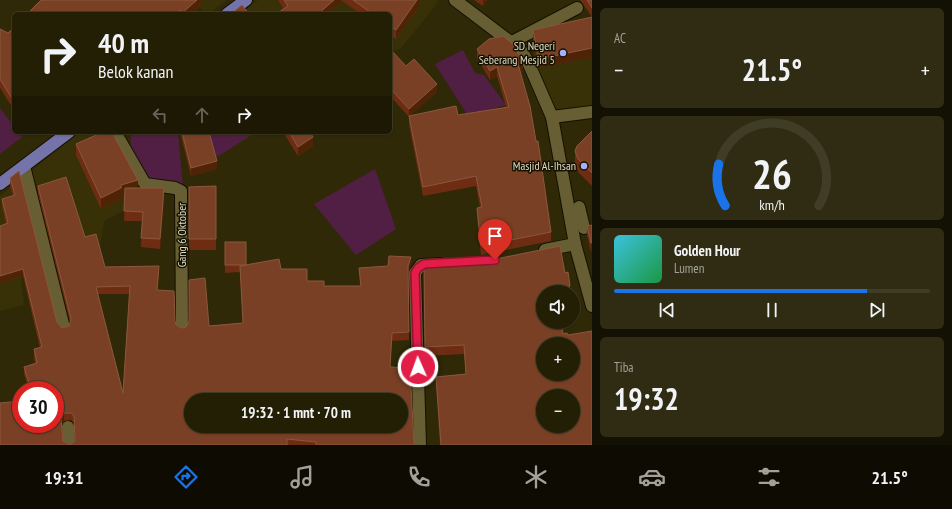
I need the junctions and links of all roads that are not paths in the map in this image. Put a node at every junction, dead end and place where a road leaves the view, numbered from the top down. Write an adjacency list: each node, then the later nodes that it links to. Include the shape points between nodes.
1 (246, 0): 4 (main road)
2 (455, 0): 5 (street)
3 (576, 8): 5 (street)
4 (230, 12)
5 (512, 42): 7 (street, via 522,50)
6 (592, 112): 7 (street)
7 (552, 117): 13 (street)
8 (66, 134): 10 (main road)
9 (117, 134): 19 (street, Gang 6 Oktober, via 145,184 181,191)
10 (24, 166): 11 (main road); 18 (street)
11 (0, 184)
12 (579, 207): 13 (street)
13 (583, 228): 14 (street)
14 (575, 244): 15 (street); 17 (street)
15 (536, 252)
16 (454, 263): 22 (street, via 424,264 415,273)
17 (592, 306)
18 (64, 328)
19 (182, 328)
20 (68, 427): 21 (street)
21 (69, 445)
22 (420, 445)

